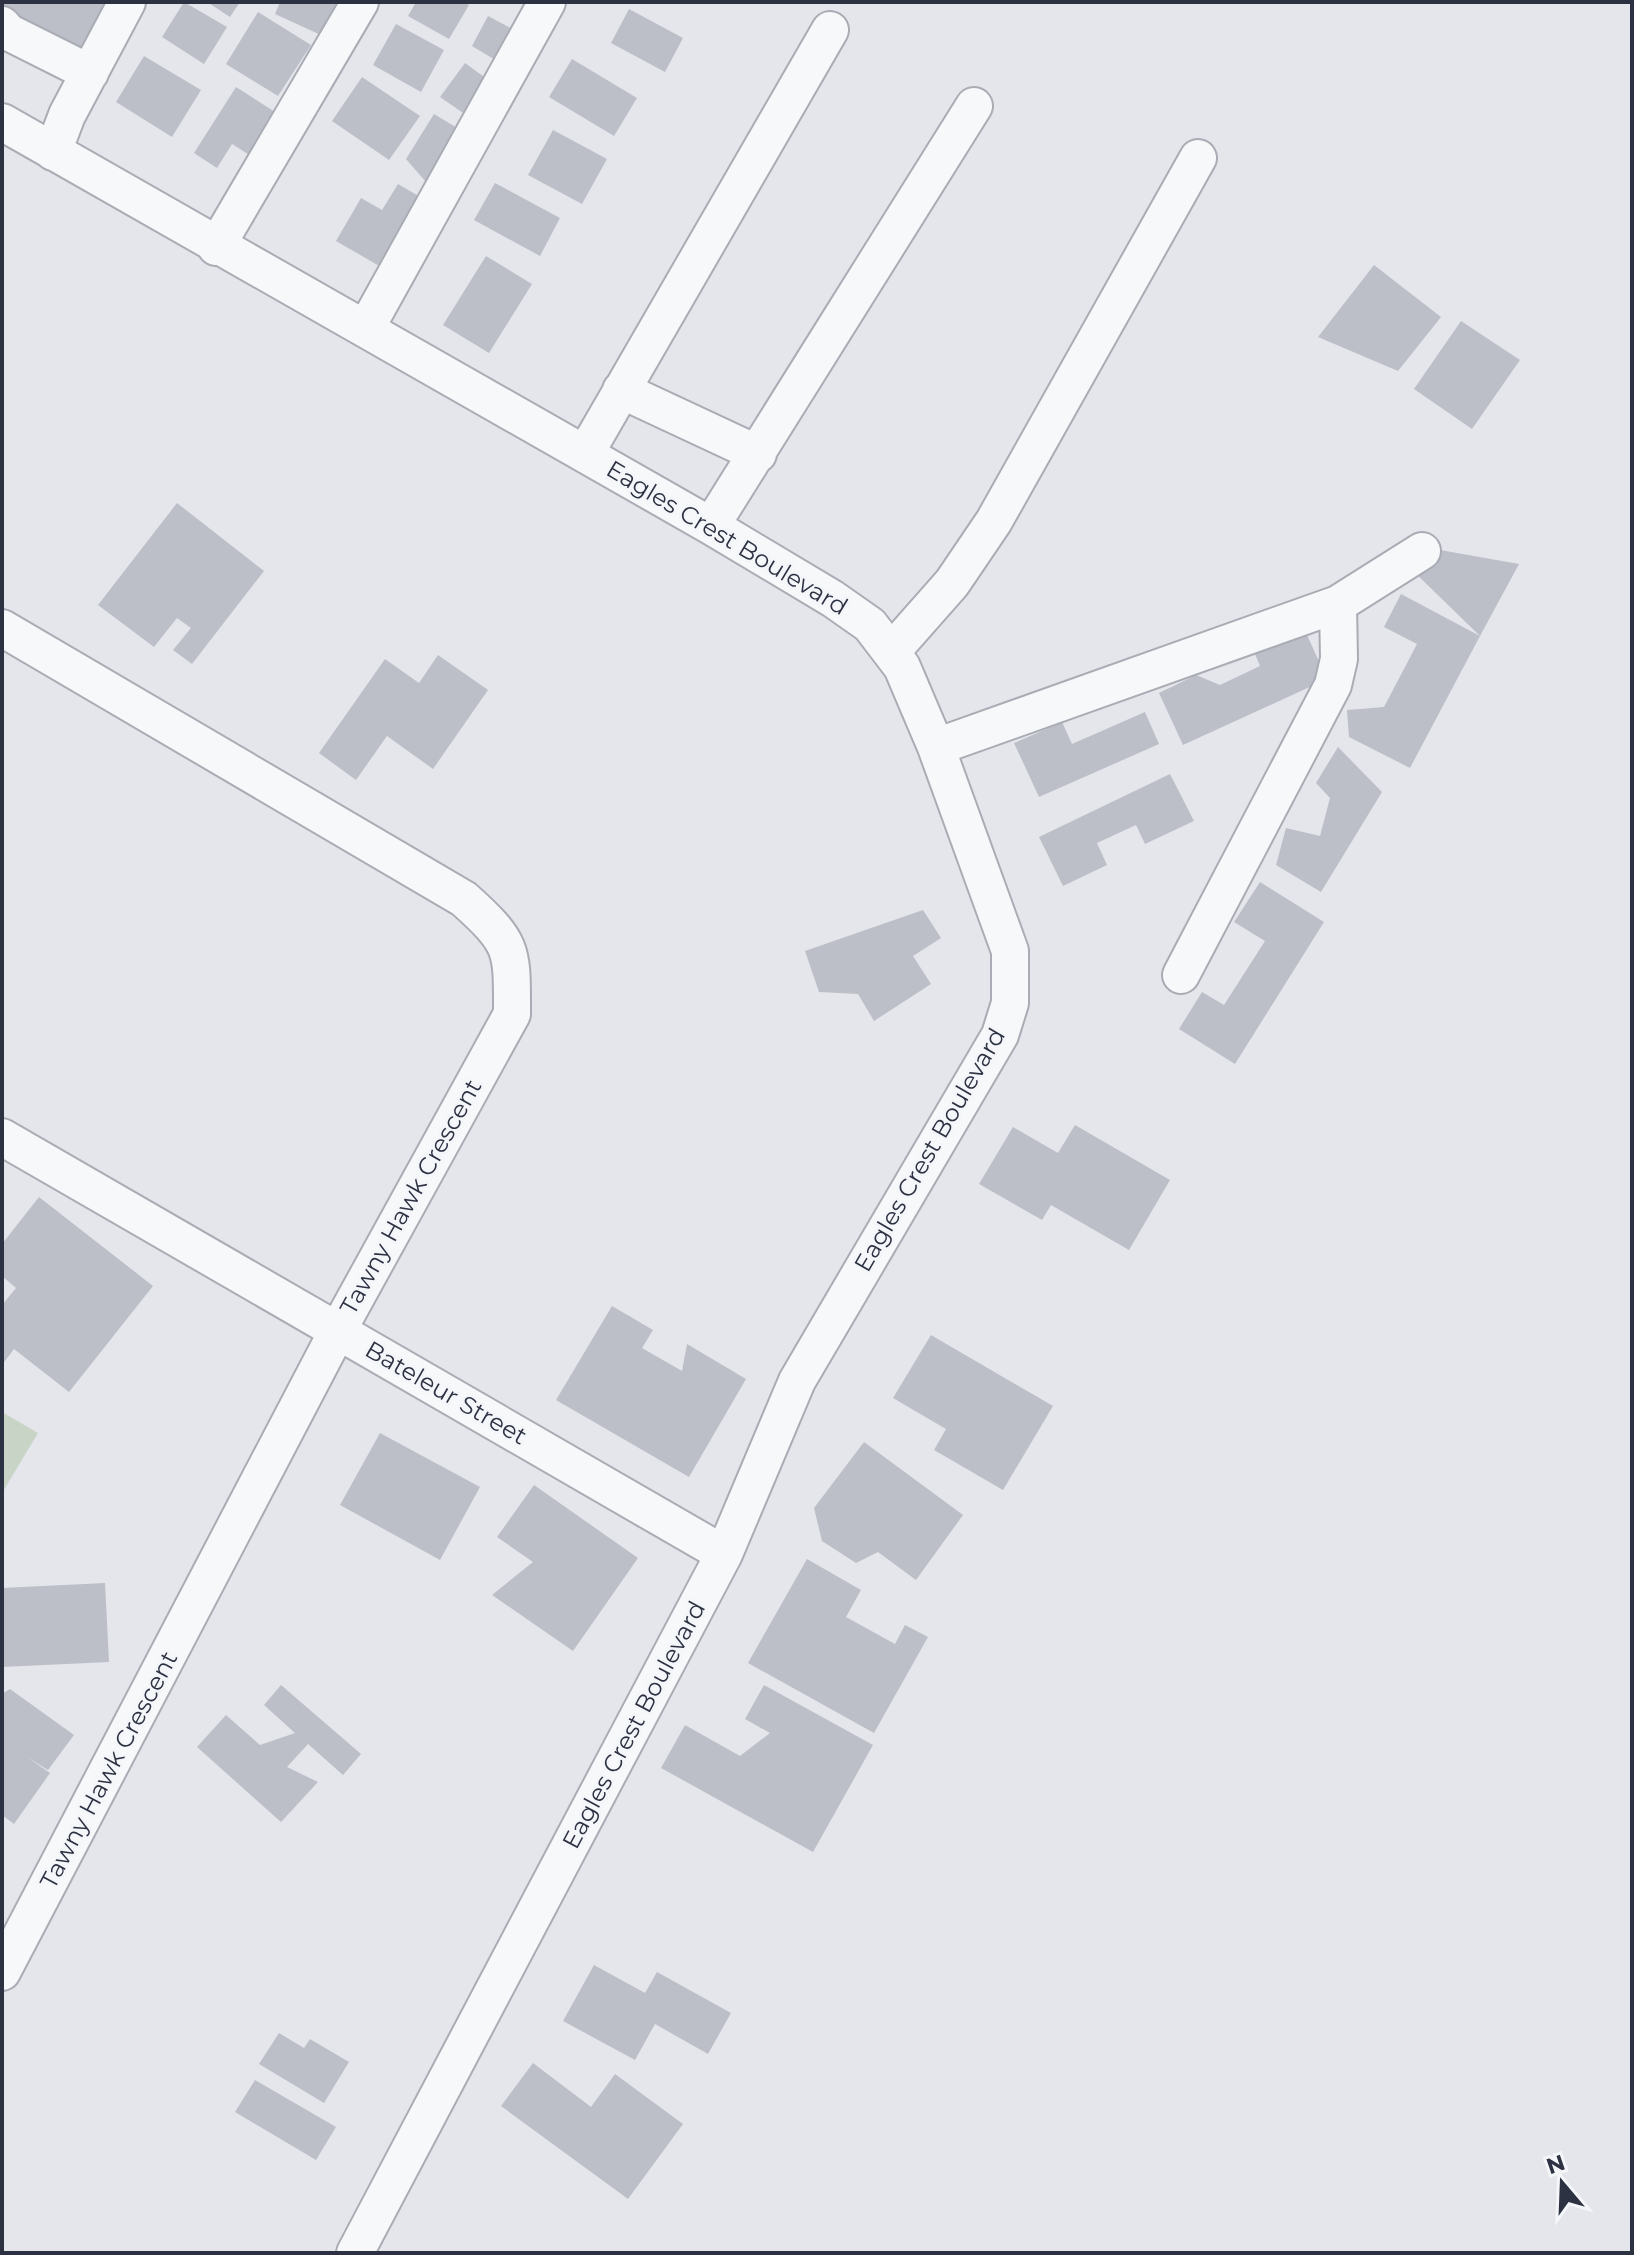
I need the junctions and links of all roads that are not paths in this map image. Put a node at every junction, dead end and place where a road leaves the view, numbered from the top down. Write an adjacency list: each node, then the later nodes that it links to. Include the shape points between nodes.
1 (127, 2): 6 (street)
2 (360, 2): 12 (street)
3 (547, 2): 13 (street)
4 (2, 25): 6 (street)
5 (830, 30): 14 (street)
6 (90, 73): 9 (street)
7 (974, 106): 16 (street)
8 (2, 122): 9 (street, Eagles Crest Boulevard)
9 (48, 149): 10 (street); 12 (street, Eagles Crest Boulevard)
10 (2, 153)
11 (1198, 158): 21 (street, via 994,521 952,583)
12 (216, 247): 13 (street, Eagles Crest Boulevard)
13 (366, 328): 15 (street, Eagles Crest Boulevard)
14 (621, 390): 15 (street); 16 (street)
15 (585, 454): 17 (street, Eagles Crest Boulevard)
16 (758, 454): 17 (street)
17 (711, 526): 21 (street, Eagles Crest Boulevard, via 833,599 870,625)
18 (1422, 551): 19 (street)
19 (1338, 604): 22 (street); 23 (street, via 1339,659 1333,685)
20 (2, 628): 25 (street, Tawny Hawk Crescent, via 464,899 504,942 514,964 512,1014)
21 (892, 651): 22 (street, Eagles Crest Boulevard)
22 (936, 747): 26 (street, Eagles Crest Boulevard, via 1010,951 1010,1003 1000,1035 797,1381)
23 (1181, 975)
24 (2, 1137): 25 (street, Bateleur Street)
25 (338, 1330): 26 (street, Bateleur Street); 27 (street, Tawny Hawk Crescent)
26 (724, 1554): 28 (street, Eagles Crest Boulevard)
27 (2, 1972)
28 (355, 2253)

